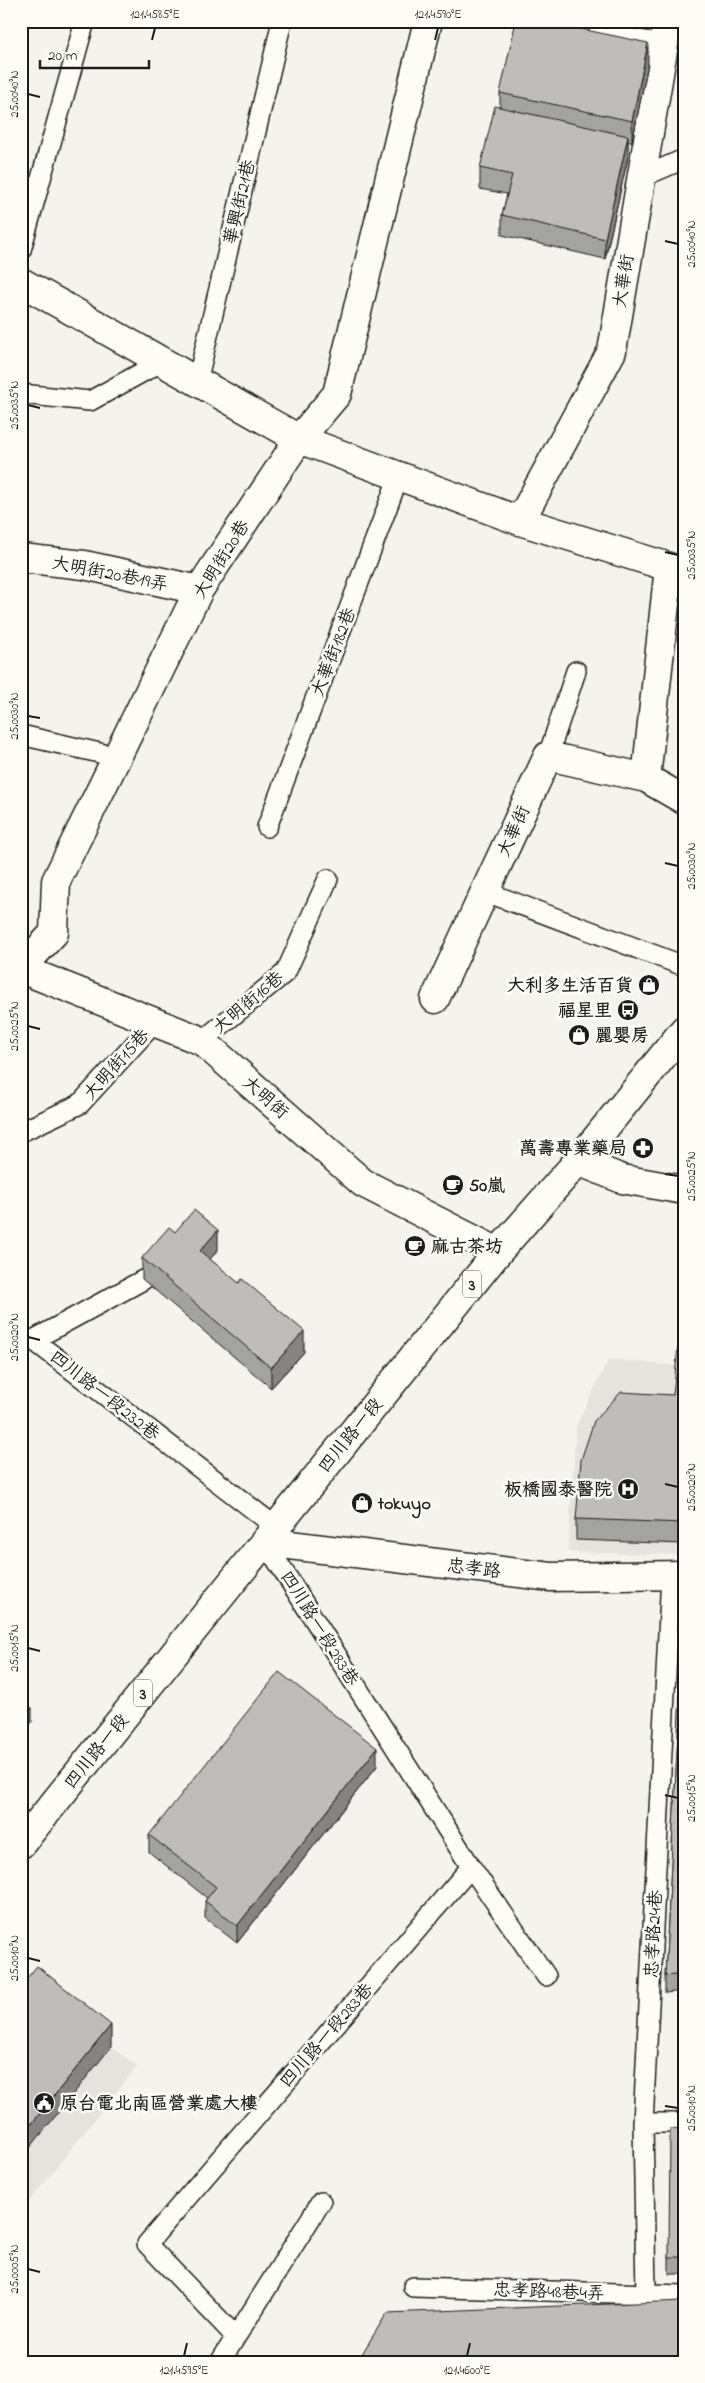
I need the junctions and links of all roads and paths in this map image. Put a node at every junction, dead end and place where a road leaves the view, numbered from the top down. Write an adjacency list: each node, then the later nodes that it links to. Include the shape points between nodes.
1 (86, 21): 8 (lane)
2 (282, 21): 11 (lane, 華興街21巷)
3 (428, 21): 13 (street, 大明街20巷, via 337,394)
4 (549, 21): 5 (lane)
5 (666, 33): 7 (street, 大華街)
6 (684, 159): 7 (lane)
7 (640, 178): 15 (street, 大華街, via 612,351)
8 (21, 250)
9 (21, 282): 10 (street)
10 (161, 362): 11 (street); 12 (lane, via 90,401)
11 (197, 382): 13 (street)
12 (21, 394)
13 (299, 439): 14 (street); 17 (street, 大明街20巷)
14 (399, 476): 15 (street); 24 (lane, 大華街182巷)
15 (520, 521): 22 (street, via 669,567)
16 (21, 558): 17 (street, 大明街20巷19弄, via 84,565)
17 (199, 590): 21 (street, 大明街20巷)
18 (576, 671): 20 (lane)
19 (21, 734): 21 (lane)
20 (548, 756): 22 (street); 26 (street, 大華街)
21 (117, 757): 28 (street, 大明街20巷, via 56,881 54,933)
22 (646, 778): 23 (street)
23 (684, 800)
24 (267, 827)
25 (328, 879): 32 (lane, 大明街16巷, via 286,972)
26 (486, 892): 27 (lane); 29 (street, 大華街)
27 (684, 966)
28 (21, 968): 30 (street, 大明街)
29 (436, 999)
30 (155, 1022): 32 (street, 大明街); 33 (lane, 大明街15巷, via 80,1104)
31 (684, 1030): 34 (street, 四川路一段 / 3)
32 (202, 1040): 36 (street, 大明街, via 363,1183)
33 (21, 1132)
34 (578, 1162): 35 (street, via 622,1179); 36 (street, 四川路一段 / 3)
35 (684, 1190)
36 (498, 1252): 38 (street, 四川路一段 / 3)
37 (143, 1280): 38 (lane, 四川路一段232巷, via 33,1340)
38 (270, 1534): 39 (street, 忠孝路, via 551,1577); 40 (street, 四川路一段 / 3); 41 (lane, 四川路一段283巷)
39 (677, 1575): 43 (lane, 忠孝路24巷)
40 (21, 1844)
41 (471, 1867): 42 (lane, 四川路一段283巷); 49 (lane, 四川路一段283巷, via 147,2244)
42 (546, 1976)
43 (643, 2123): 44 (lane); 47 (lane, 忠孝路24巷)
44 (684, 2123)
45 (321, 2202): 49 (lane)
46 (413, 2287): 47 (lane, 忠孝路48巷4弄)
47 (646, 2294): 48 (lane, 忠孝路48巷4弄)
48 (684, 2295)
49 (235, 2336): 50 (lane)
50 (220, 2362)

